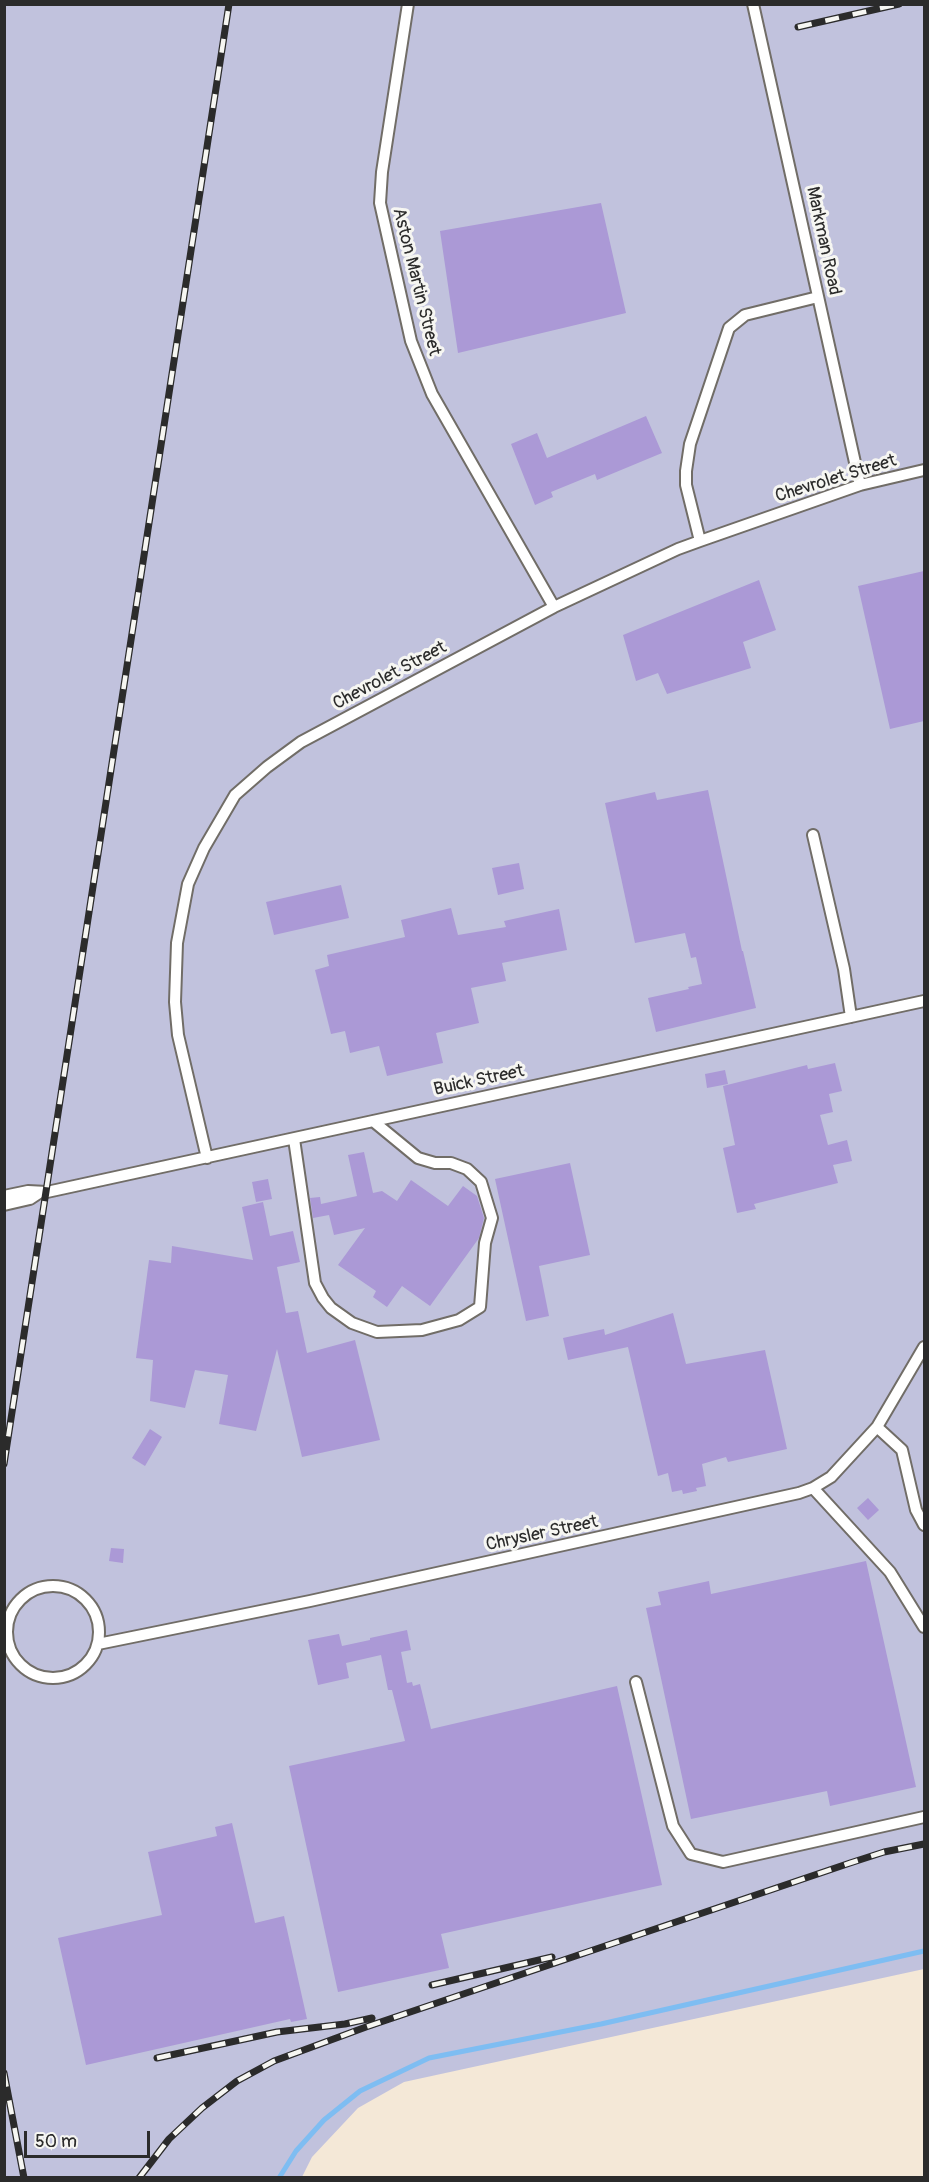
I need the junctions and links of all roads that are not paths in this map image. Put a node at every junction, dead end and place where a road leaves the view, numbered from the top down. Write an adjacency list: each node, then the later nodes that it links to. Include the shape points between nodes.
1 (408, 4): 7 (lane, Aston Martin Street, via 381,172 380,203 411,341 432,393)
2 (753, 4): 3 (lane, Markman Road)
3 (818, 297): 5 (lane, Markman Road); 6 (lane, via 745,315 729,328 690,444 686,471)
4 (924, 470): 5 (lane, Chevrolet Street)
5 (860, 485): 6 (lane, Chevrolet Street)
6 (700, 541): 7 (lane, Chevrolet Street)
7 (554, 606): 13 (lane, Chevrolet Street, via 301,742 235,795 219,820 188,884 175,971 178,1035)
8 (813, 835): 10 (lane)
9 (924, 1001): 10 (lane, Buick Street)
10 (851, 1017): 11 (lane, Buick Street)
11 (373, 1121): 12 (lane, Buick Street); 12 (lane, via 418,1158 467,1168 481,1182 492,1218 485,1243 480,1307 459,1320 422,1330 377,1332 352,1323 331,1308 315,1283)
12 (294, 1138): 13 (lane, Buick Street)
13 (207, 1158): 14 (lane, Buick Street)
14 (39, 1193): 15 (lane, Buick Street); 16 (lane, Buick Street)
15 (4, 1196)
16 (4, 1205)
17 (924, 1347): 18 (lane, Chrysler Street)
18 (877, 1427): 19 (lane, Chrysler Street, via 831,1477); 20 (lane, via 902,1450 916,1510)
19 (813, 1488): 21 (lane, via 890,1572); 22 (lane, Chrysler Street, via 778,1499)
20 (924, 1525)
21 (924, 1627)
22 (98, 1644): 22 (lane, via 91,1659 78,1671 45,1678 29,1672 9,1645 7,1628 11,1612 21,1598 36,1589 52,1585 69,1588 84,1597 94,1611 99,1627)
23 (636, 1682): 24 (lane, via 673,1826 692,1854 723,1862)
24 (924, 1817)

